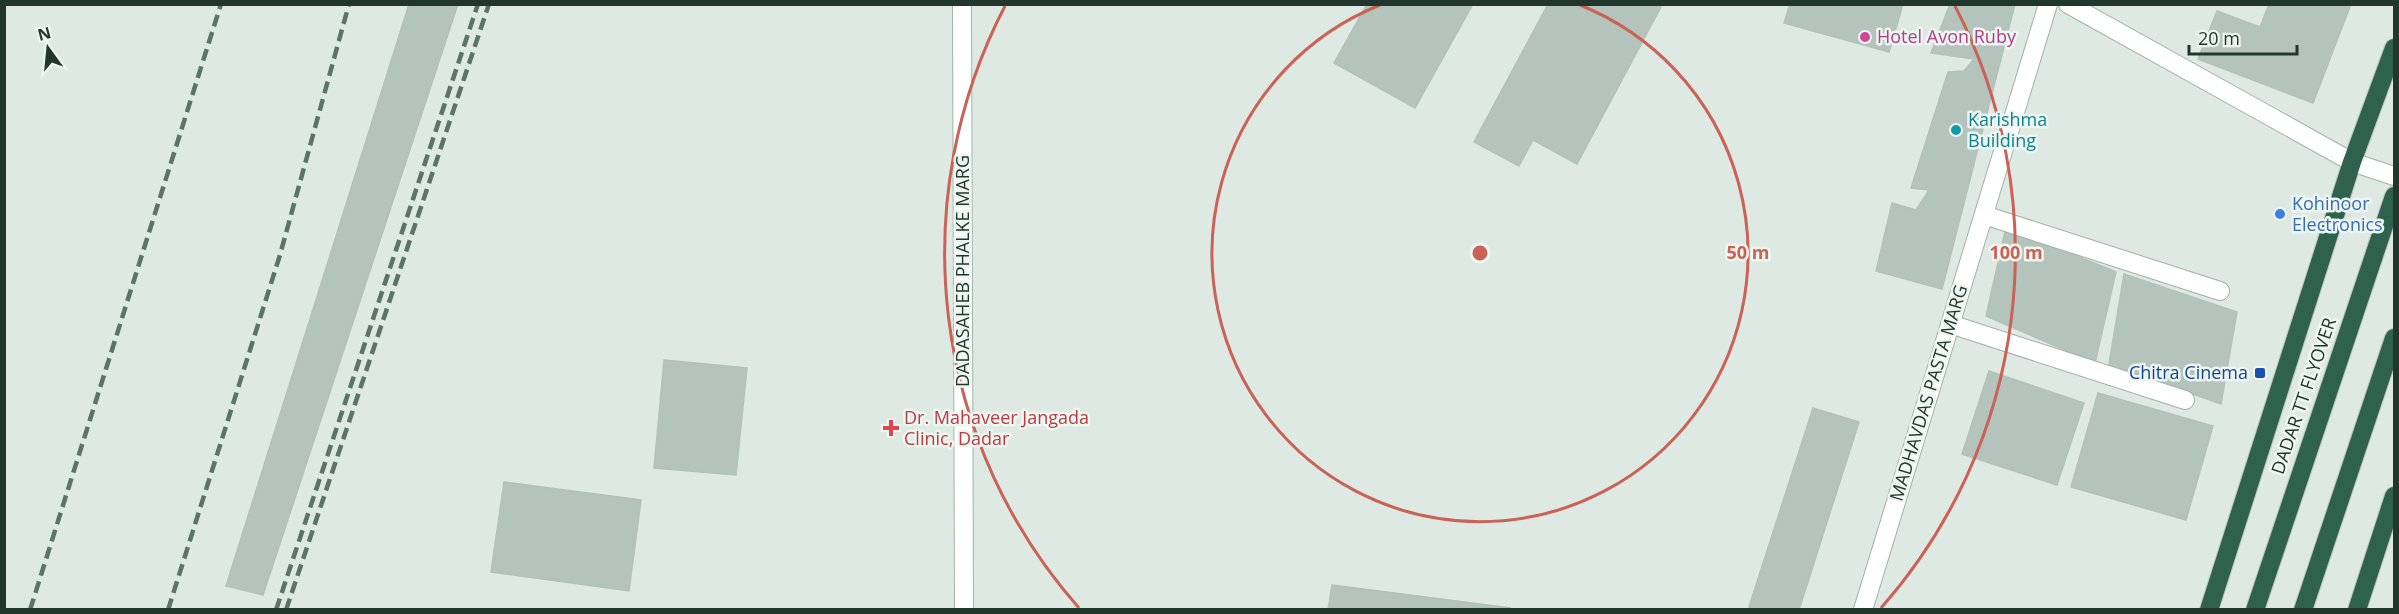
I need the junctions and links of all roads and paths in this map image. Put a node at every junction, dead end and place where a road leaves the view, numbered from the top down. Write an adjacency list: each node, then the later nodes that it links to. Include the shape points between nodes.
1 (962, 4): 14 (street, DADASAHEB PHALKE MARG)
2 (2048, 4): 8 (street, MADHAVDAS PASTA MARG)
3 (2068, 4): 5 (street)
4 (2394, 48): 5 (highway)
5 (2352, 162): 6 (street); 16 (highway)
6 (2394, 176)
7 (2394, 196): 17 (highway, DADAR TT FLYOVER)
8 (1984, 215): 9 (street); 10 (street, MADHAVDAS PASTA MARG)
9 (2220, 291)
10 (1950, 324): 12 (street); 15 (street, MADHAVDAS PASTA MARG)
11 (2394, 338): 18 (highway)
12 (2185, 400)
13 (2394, 496): 19 (highway)
14 (964, 609)
15 (1863, 609)
16 (2209, 609)
17 (2255, 609)
18 (2303, 609)
19 (2357, 609)

